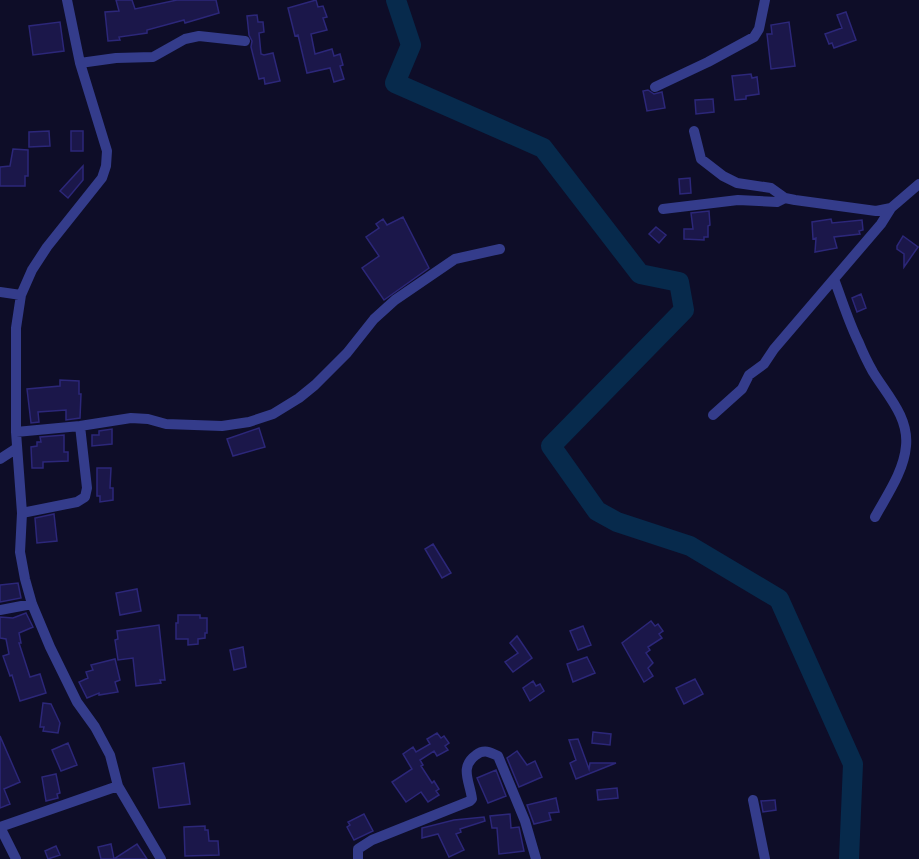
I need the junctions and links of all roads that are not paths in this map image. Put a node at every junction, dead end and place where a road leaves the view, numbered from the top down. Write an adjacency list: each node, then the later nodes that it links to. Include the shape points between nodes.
1 (68, 0): 4 (street)
2 (765, 0): 5 (street, via 754,37)
3 (245, 41): 4 (street, via 199,36 185,39 153,57)
4 (80, 63): 14 (street, via 107,152 106,166 102,178 37,262)
5 (655, 87)
6 (694, 130): 8 (street, via 701,159 723,176 737,183 771,188)
7 (919, 184): 9 (street)
8 (785, 198): 9 (street, via 876,211); 10 (street, via 777,202 738,200)
9 (891, 208): 12 (street)
10 (663, 209)
11 (500, 249): 16 (street, via 455,259 395,300 315,385 273,414 222,426 131,418)
12 (834, 279): 15 (street, via 764,364 749,375 742,389); 21 (street, via 858,342 899,412 906,434 900,466)
13 (0, 291): 14 (street)
14 (21, 295): 17 (street, via 16,328)
15 (713, 415)
16 (80, 426): 17 (street); 20 (street, via 85,497)
17 (16, 432): 18 (street)
18 (17, 448): 19 (street); 20 (street)
19 (0, 459)
20 (22, 513): 22 (street, via 20,552)
21 (875, 517)
22 (32, 604): 23 (street); 24 (street, via 77,702 110,754)
23 (0, 610)
24 (118, 786): 26 (street); 28 (street)
25 (753, 800): 31 (street)
26 (0, 827): 27 (street)
27 (15, 859)
28 (161, 859)
29 (358, 859): 30 (street, via 358,849 372,840 470,801 466,767 480,752 490,752 498,756)
30 (536, 859)
31 (765, 859)

